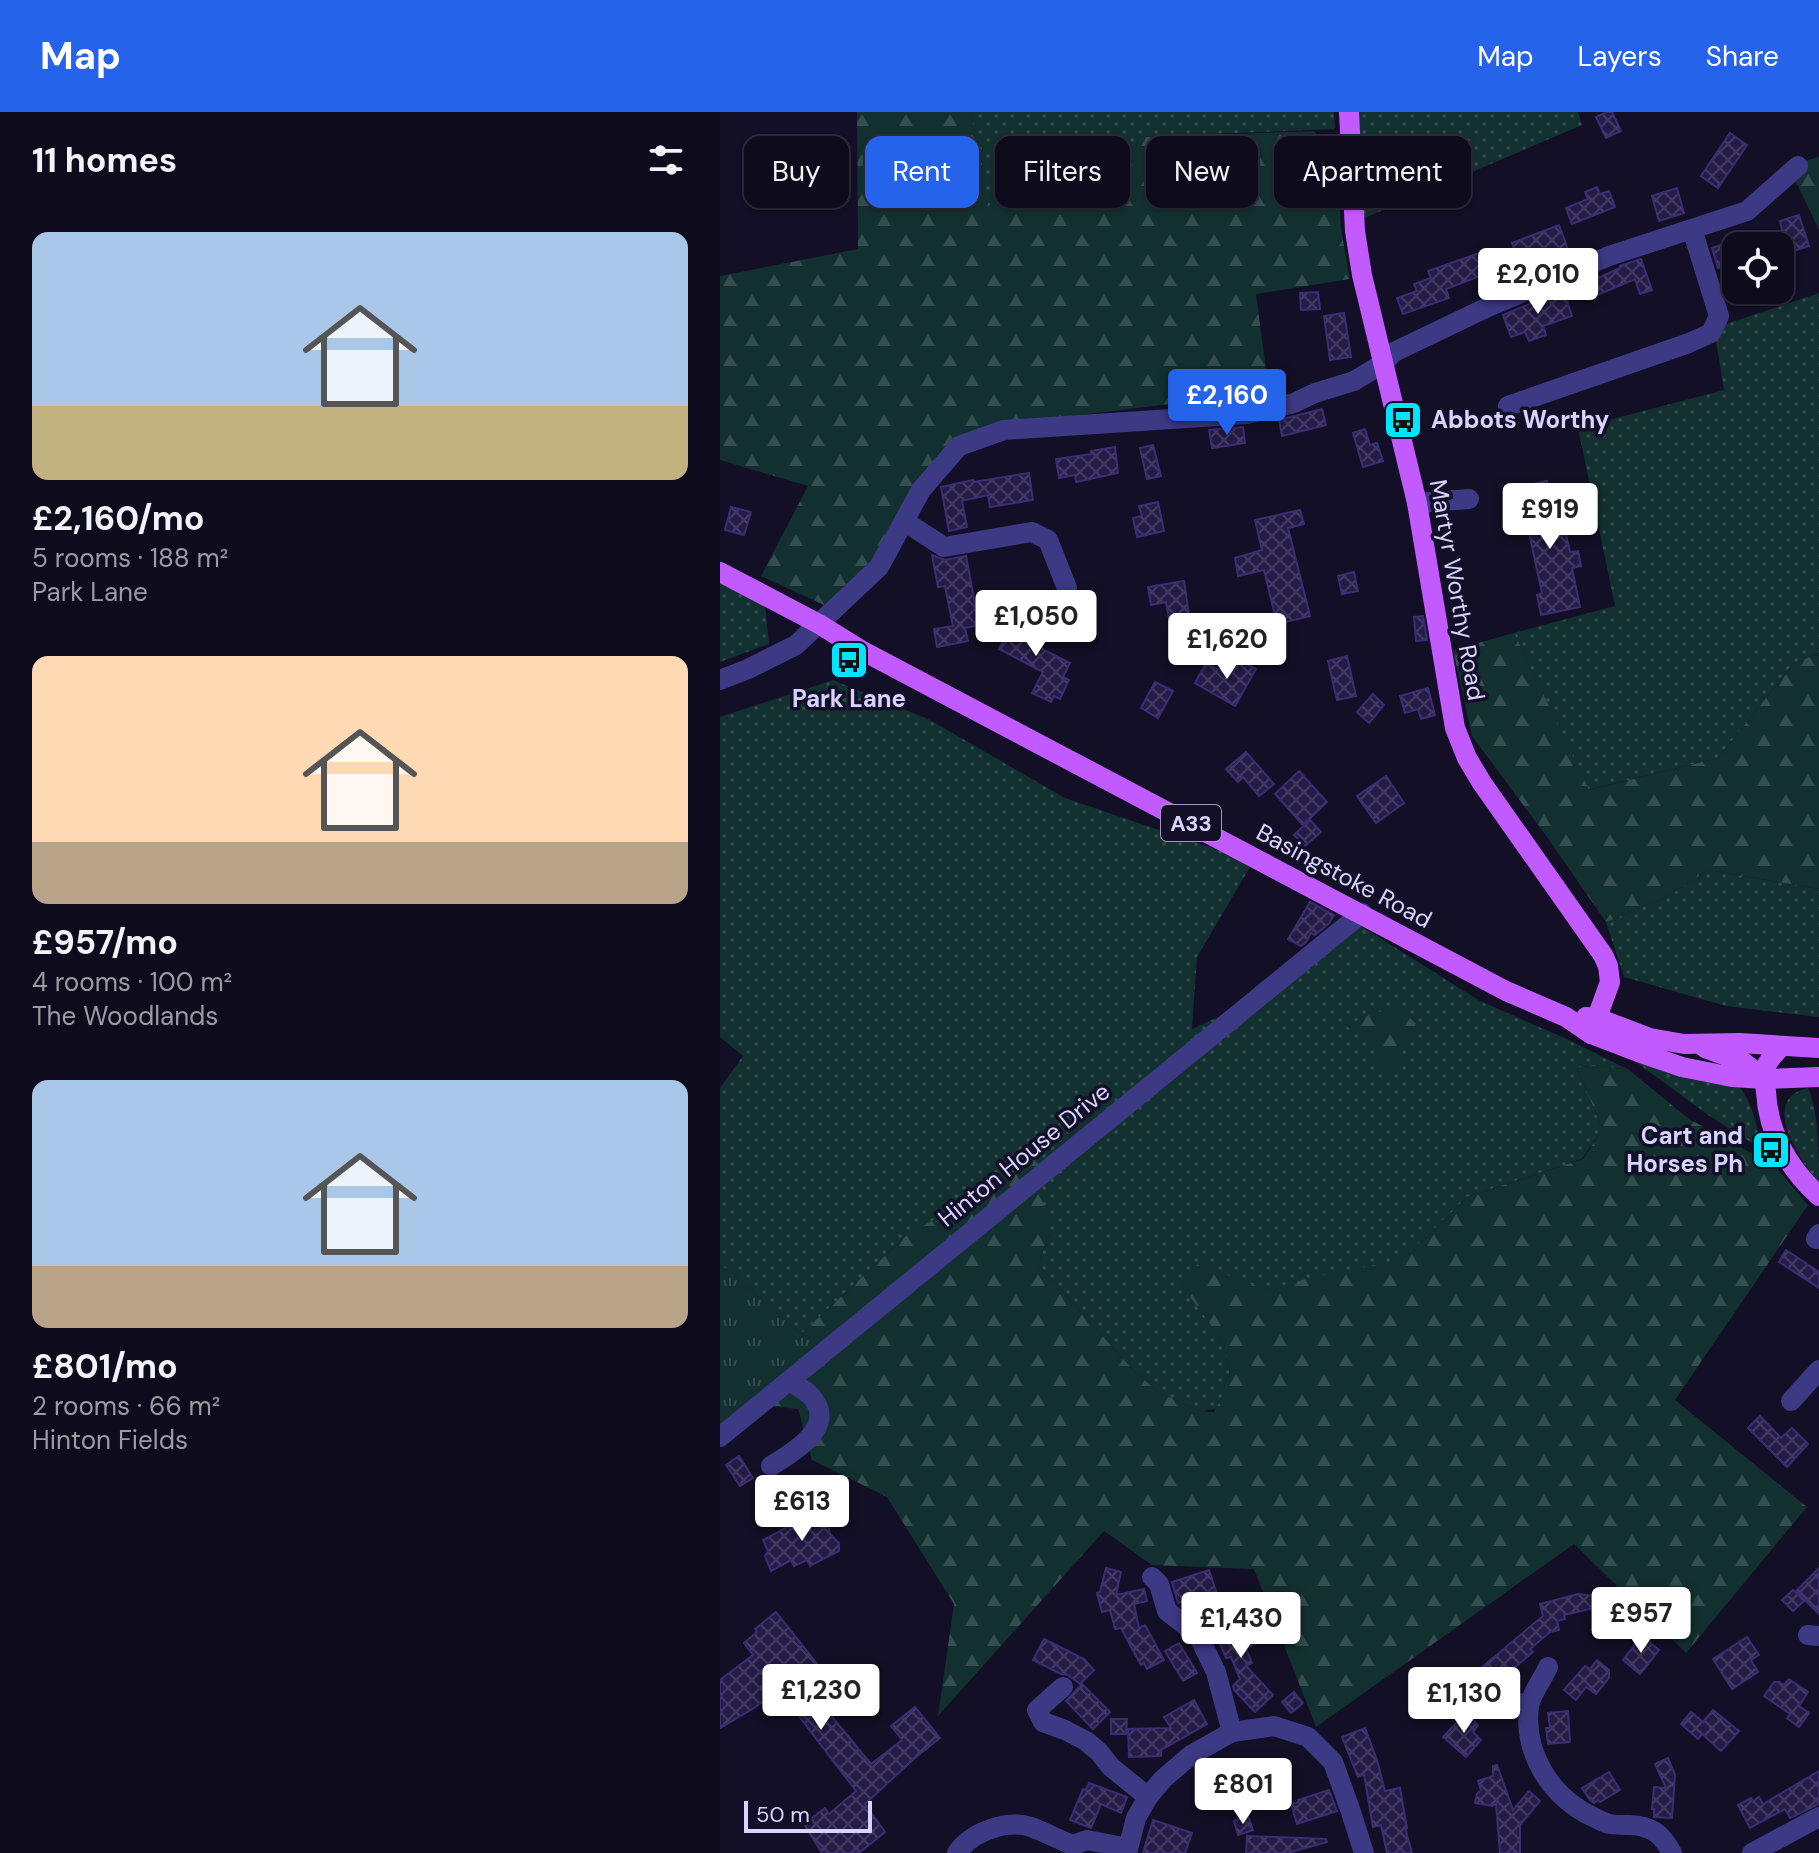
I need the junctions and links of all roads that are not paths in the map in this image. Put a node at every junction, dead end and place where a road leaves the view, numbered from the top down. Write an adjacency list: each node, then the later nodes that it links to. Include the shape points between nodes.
1 (1349, 112): 4 (main road, Martyr Worthy Road, via 1355,231)
2 (1798, 166): 3 (street, via 1747,211)
3 (1692, 229): 4 (street, via 1609,256 1490,306 1394,352); 5 (street, via 1719,316 1711,333)
4 (1382, 364): 7 (main road, Martyr Worthy Road); 8 (street, via 1354,381 1247,414 1004,430 959,446 921,490)
5 (1508, 406)
6 (1469, 499): 7 (street)
7 (1417, 503): 14 (main road, Martyr Worthy Road, via 1455,728 1482,783 1603,955 1610,982)
8 (904, 521): 10 (street, via 944,547 1032,532 1048,540); 11 (street, via 879,567)
9 (720, 572): 11 (main road, Basingstoke Road / A33)
10 (1067, 588)
11 (819, 624): 12 (street, via 796,645); 13 (main road, Basingstoke Road / A33)
12 (720, 680)
13 (1362, 913): 14 (main road, Basingstoke Road / A33, via 1506,991); 22 (street, Hinton House Drive)
14 (1594, 1026): 15 (main road, Basingstoke Road / A33); 19 (main road, Basingstoke Road / A33, via 1638,1052 1682,1067)
15 (1695, 1044): 16 (main road, Basingstoke Road / A33); 19 (main road, via 1743,1062)
16 (1781, 1047): 17 (main road, A33); 19 (main road, via 1766,1067)
17 (1819, 1048)
18 (1819, 1077): 19 (main road, A33)
19 (1765, 1079): 20 (main road, via 1766,1105 1778,1143)
20 (1819, 1196)
21 (1819, 1370): 23 (street)
22 (789, 1381): 24 (street, Hinton House Drive); 25 (street, via 814,1400 819,1420 800,1446)
23 (1791, 1401)
24 (720, 1437)
25 (771, 1466)
26 (1152, 1577): 31 (street, via 1167,1611 1198,1635 1216,1672)
27 (1548, 1667): 30 (street)
28 (1063, 1687): 32 (street, via 1037,1710 1043,1722 1086,1741)
29 (1503, 1702): 30 (street)
30 (1529, 1704): 37 (street, via 1530,1738 1540,1767 1564,1799 1610,1824 1642,1826 1661,1835)
31 (1232, 1732): 32 (street, via 1191,1755); 36 (street, via 1274,1726 1308,1737 1333,1762)
32 (1148, 1797): 34 (street)
33 (1819, 1817): 38 (street)
34 (1128, 1850): 35 (street, via 1087,1840 1073,1845 1029,1826 996,1826)
35 (957, 1853)
36 (1364, 1853)
37 (1672, 1853)
38 (1752, 1853)

